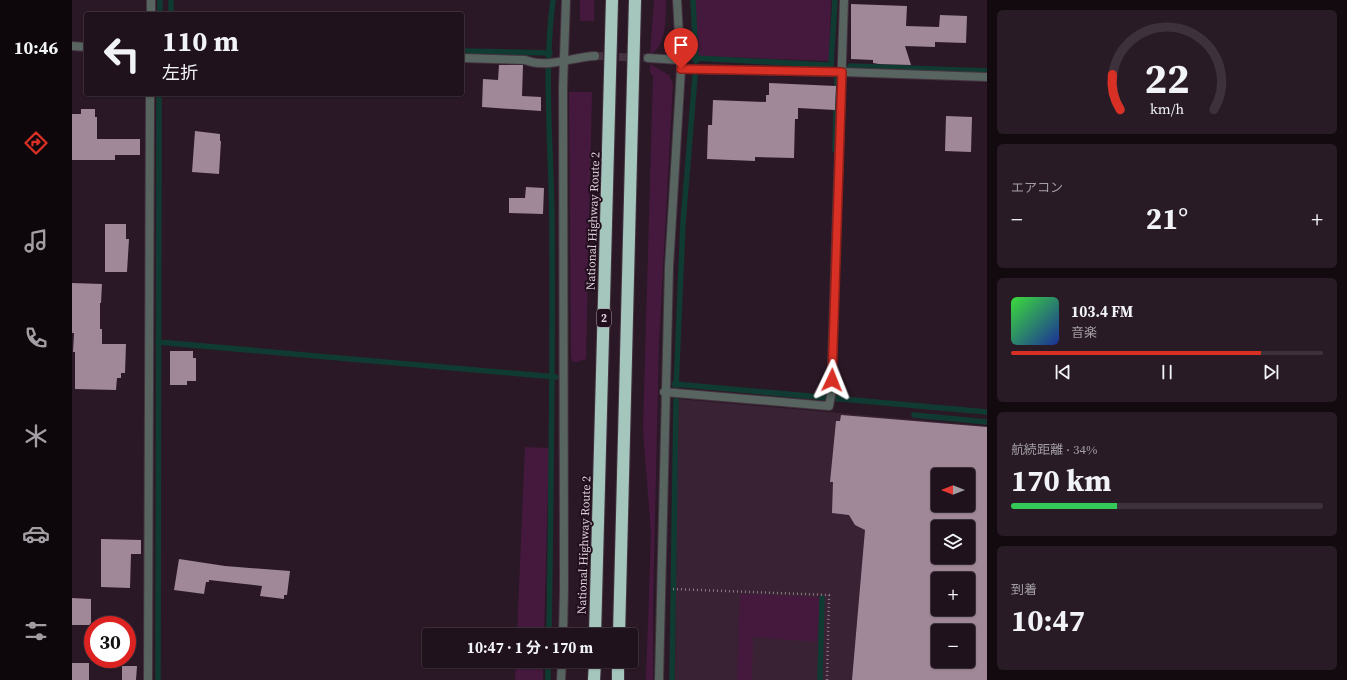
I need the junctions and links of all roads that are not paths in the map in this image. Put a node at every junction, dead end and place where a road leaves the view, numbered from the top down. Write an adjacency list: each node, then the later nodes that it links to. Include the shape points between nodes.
1 (151, 0): 7 (street)
2 (566, 0): 13 (street)
3 (612, 0): 21 (highway, National Highway Route 2 / 2)
4 (635, 0): 22 (highway, 2)
5 (677, 0): 14 (street)
6 (844, 0): 16 (street)
7 (151, 12)
8 (72, 46): 9 (street)
9 (84, 47)
10 (595, 56): 13 (street)
11 (464, 58): 13 (street, via 525,60 533,63)
12 (648, 58): 14 (street)
13 (564, 60): 20 (street)
14 (680, 60): 15 (street)
15 (681, 69): 16 (street); 19 (street)
16 (842, 72): 17 (street); 19 (street, via 829,406)
17 (987, 77)
18 (150, 96): 26 (street)
19 (664, 392): 30 (street)
20 (563, 628)
21 (595, 628)
22 (619, 628)
23 (562, 668): 27 (street)
24 (595, 668): 28 (highway)
25 (618, 668): 29 (highway)
26 (148, 680)
27 (561, 680)
28 (594, 680)
29 (618, 680)
30 (659, 680)

